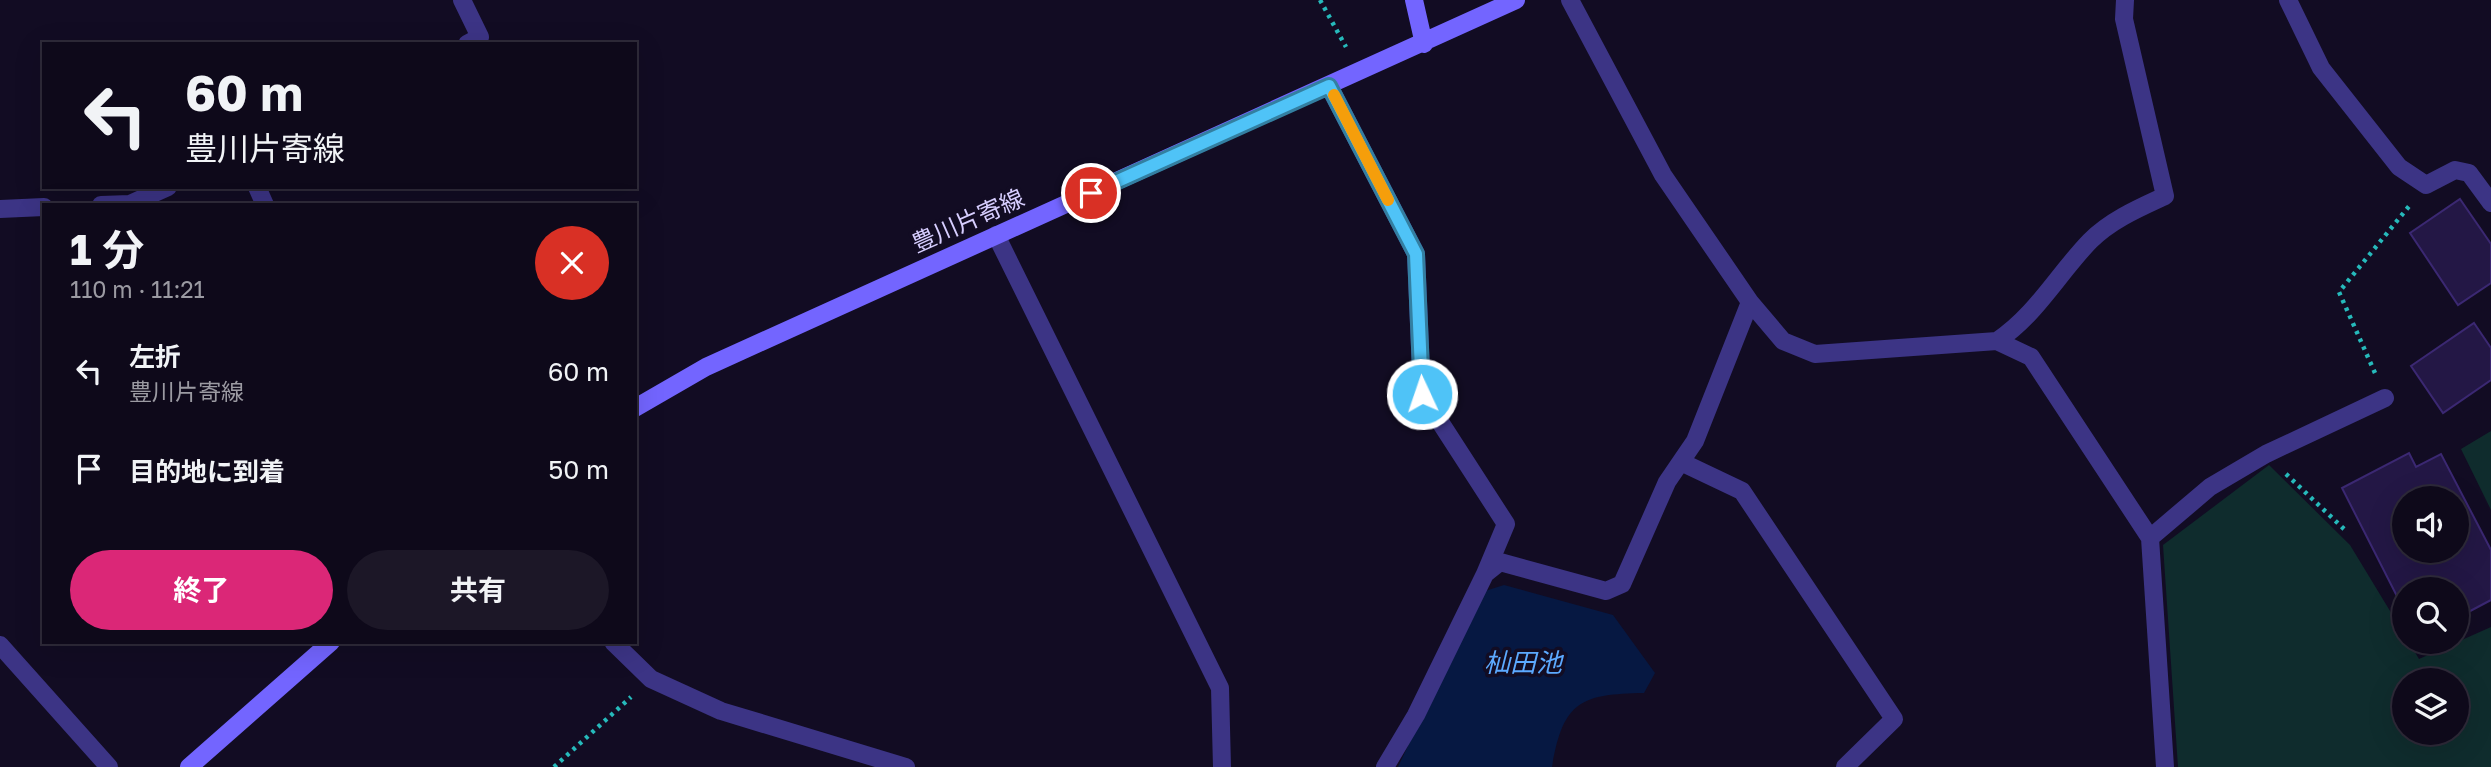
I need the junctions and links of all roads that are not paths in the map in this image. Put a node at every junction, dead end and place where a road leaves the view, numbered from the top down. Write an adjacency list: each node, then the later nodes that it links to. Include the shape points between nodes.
1 (462, 0): 7 (street, via 480,37)
2 (1415, 0): 8 (main road)
3 (1516, 0): 8 (main road, 豊川片寄線)
4 (1570, 0): 16 (street, via 1663,175)
5 (2125, 0): 17 (street, via 2124,19 2165,196 2124,216 2091,240 2015,329)
6 (2288, 0): 12 (street, via 2320,68 2399,167 2426,185 2455,170 2469,173)
7 (471, 42)
8 (1424, 44): 9 (main road, 豊川片寄線)
9 (1329, 86): 15 (main road, 豊川片寄線); 22 (street, via 1416,254 1422,394 1506,524)
10 (164, 189): 11 (street)
11 (132, 203)
12 (2491, 203)
13 (42, 207): 14 (street)
14 (0, 209)
15 (996, 235): 19 (main road, 豊川片寄線, via 706,367); 29 (street, via 1220,688)
16 (1750, 302): 17 (street, via 1783,341 1815,354); 20 (street, via 1695,441)
17 (1997, 341): 21 (street, via 2031,357)
18 (2385, 398): 21 (street, via 2266,454 2210,487)
19 (637, 407)
20 (1681, 462): 22 (street, via 1667,482 1622,584 1606,592 1500,562); 31 (street, via 1742,491 1894,719)
21 (2150, 538): 32 (street)
22 (1485, 574): 30 (street, via 1416,715)
23 (329, 644): 27 (main road)
24 (615, 644): 28 (street, via 651,679 721,711)
25 (0, 645): 26 (street)
26 (109, 767)
27 (189, 767)
28 (906, 767)
29 (1222, 767)
30 (1385, 767)
31 (1845, 767)
32 (2165, 767)

